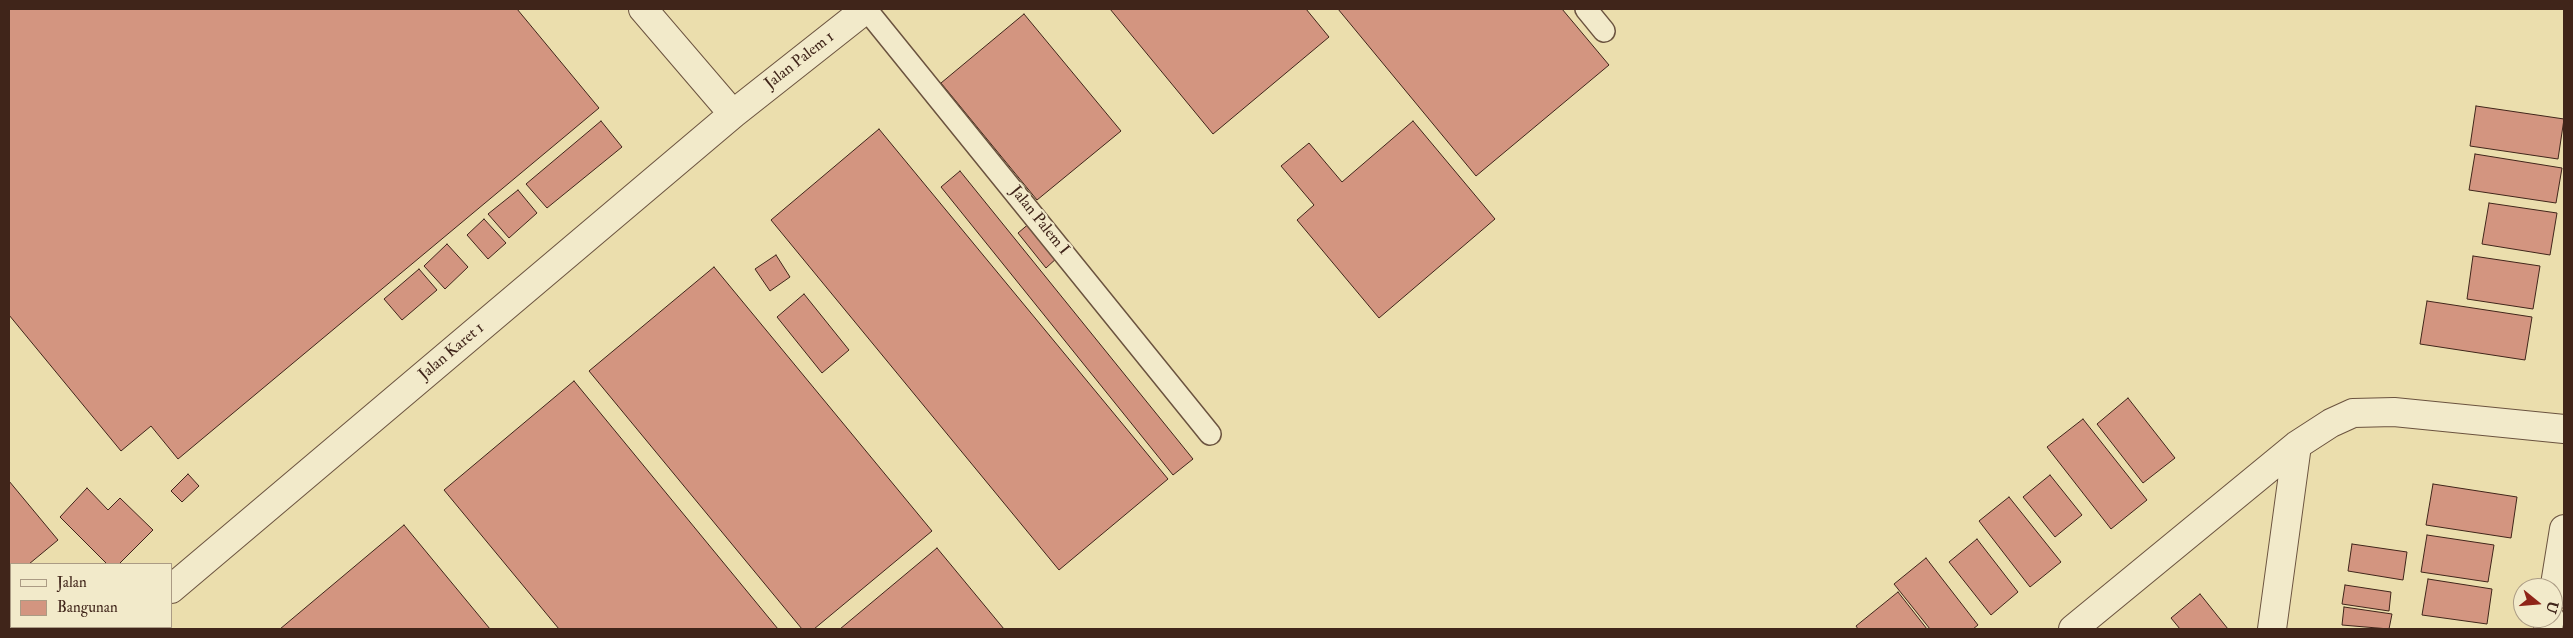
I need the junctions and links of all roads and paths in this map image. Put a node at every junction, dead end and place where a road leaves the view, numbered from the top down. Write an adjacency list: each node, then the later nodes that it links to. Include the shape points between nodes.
1 (643, 9): 5 (street)
2 (866, 9): 5 (street, Jalan Palem 1); 7 (lane, Jalan Palem I)
3 (1586, 9): 4 (lane)
4 (1604, 31)
5 (733, 114): 11 (street, Jalan Karet 1)
6 (2564, 429): 8 (street, via 2394,412 2353,413 2331,422)
7 (1210, 434)
8 (2297, 445): 12 (street); 13 (street)
9 (2564, 529): 10 (street)
10 (2556, 578)
11 (172, 588)
12 (2073, 629)
13 (2272, 629)

